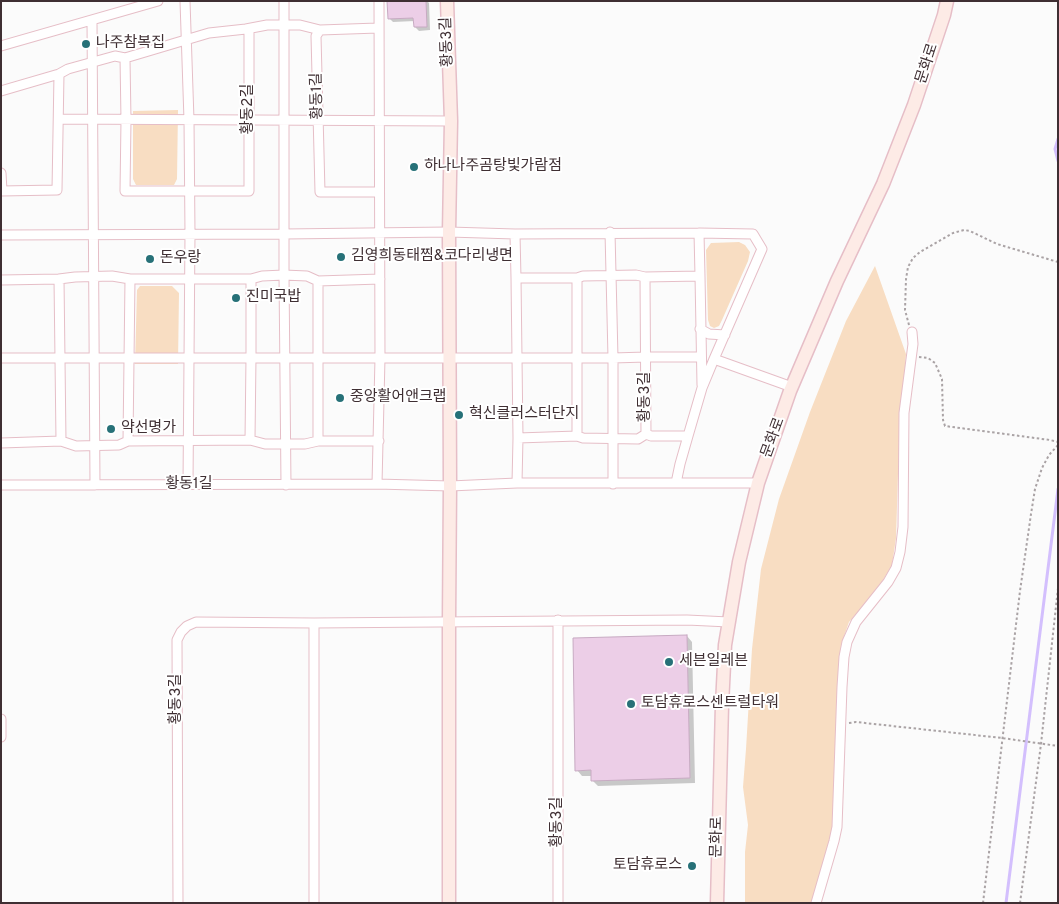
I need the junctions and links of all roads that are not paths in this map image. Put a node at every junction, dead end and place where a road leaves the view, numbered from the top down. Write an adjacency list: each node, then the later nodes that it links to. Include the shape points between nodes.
1 (158, 1): 7 (street)
2 (185, 1): 12 (street)
3 (284, 1): 8 (street)
4 (379, 1): 9 (street)
5 (446, 1): 26 (street, 황동3길)
6 (947, 1): 73 (street, 문화로, via 914,105 883,184)
7 (92, 20): 13 (street); 15 (street)
8 (284, 25): 10 (street); 11 (street); 23 (street)
9 (378, 28): 11 (street); 25 (street)
10 (246, 29): 12 (street); 22 (street, 황동2길, via 249,32)
11 (320, 30): 24 (street, 황동1길, via 316,36)
12 (187, 39): 14 (street); 21 (street)
13 (1, 46)
14 (125, 58): 15 (street, via 114,56); 20 (street, 황동2길)
15 (92, 62): 16 (street); 19 (street)
16 (59, 74): 17 (street); 18 (street)
17 (1, 91)
18 (59, 119): 19 (street); 28 (street, via 57,190)
19 (93, 120): 20 (street); 39 (street)
20 (126, 120): 21 (street); 29 (street, 황동2길, via 125,191)
21 (189, 120): 22 (street); 29 (street)
22 (250, 120): 23 (street); 29 (street, 황동2길, via 249,191)
23 (284, 120): 24 (street); 36 (street)
24 (318, 120): 25 (street); 30 (street, 황동1길, via 320,192)
25 (380, 121): 26 (street); 30 (street)
26 (451, 121): 32 (street, 황동3길)
27 (1, 173): 28 (street)
28 (2, 191)
29 (189, 191): 35 (street)
30 (379, 192): 31 (street)
31 (380, 232): 32 (street); 36 (street); 51 (street)
32 (450, 232): 37 (street); 68 (street, 황동3길)
33 (610, 232): 34 (street); 37 (street); 41 (street)
34 (699, 233): 43 (street); 56 (street, via 753,234 762,250)
35 (190, 234): 36 (street); 39 (street); 49 (street)
36 (284, 234): 40 (street)
37 (515, 234): 45 (street)
38 (1, 235): 39 (street)
39 (94, 235): 42 (street)
40 (284, 275): 50 (street); 53 (street, via 308,276); 65 (street)
41 (611, 275): 44 (street); 46 (street); 71 (street)
42 (94, 276): 47 (street); 48 (street); 61 (street)
43 (700, 276): 44 (street); 54 (street)
44 (645, 277): 57 (street, 황동3길)
45 (516, 278): 46 (street); 69 (street)
46 (577, 278): 70 (street)
47 (59, 279): 52 (street); 60 (street)
48 (130, 279): 49 (street); 62 (street)
49 (190, 279): 50 (street); 63 (street)
50 (250, 279): 64 (street)
51 (380, 279): 53 (street); 67 (street)
52 (1, 280)
53 (318, 281): 66 (street)
54 (700, 329): 56 (street, via 709,334); 58 (street)
55 (912, 332): 110 (street, via 904,412 900,552 888,582 856,622 847,642 840,724 837,827)
56 (725, 335): 72 (street)
57 (646, 356): 58 (street); 71 (street); 75 (street, 황동3길)
58 (701, 357): 74 (street)
59 (1, 358): 60 (street)
60 (60, 358): 61 (street); 81 (street)
61 (94, 358): 62 (street); 88 (street)
62 (129, 358): 63 (street); 82 (street)
63 (190, 358): 64 (street); 83 (street)
64 (251, 358): 65 (street); 80 (street)
65 (285, 358): 66 (street); 87 (street)
66 (318, 358): 67 (street); 85 (street)
67 (380, 358): 68 (street); 84 (street)
68 (450, 358): 69 (street); 98 (street, 황동3길)
69 (517, 358): 70 (street); 78 (street)
70 (577, 358): 71 (street); 76 (street)
71 (613, 358): 79 (street)
72 (714, 359): 73 (street); 74 (street)
73 (792, 387): 90 (street, 문화로)
74 (702, 388): 77 (street)
75 (646, 434): 77 (street, 황동3길); 79 (street, via 638,439)
76 (577, 436): 78 (street); 79 (street)
77 (688, 436): 94 (street)
78 (518, 438): 89 (street)
79 (613, 439): 93 (street)
80 (250, 440): 83 (street); 87 (street)
81 (61, 441): 86 (street); 88 (street, via 76,446)
82 (128, 441): 83 (street); 88 (street, via 119,445)
83 (189, 441): 91 (street)
84 (378, 441): 85 (street); 92 (street)
85 (318, 442): 87 (street)
86 (1, 443)
87 (285, 444): 97 (street)
88 (95, 446): 96 (street)
89 (517, 483): 93 (street); 98 (street)
90 (758, 483): 94 (street); 101 (street, 문화로)
91 (188, 484): 96 (street, 황동1길); 97 (street, 황동1길)
92 (377, 484): 97 (street, 황동1길); 98 (street, 황동1길)
93 (613, 484): 94 (street)
94 (676, 484)
95 (1, 485): 96 (street, 황동1길)
96 (95, 485)
97 (286, 485)
98 (450, 486): 100 (street, 황동3길)
99 (558, 620): 100 (street, 황동3길); 101 (street, 황동3길); 108 (street, 황동3길)
100 (449, 621): 102 (street, 황동3길); 107 (street, 황동3길)
101 (729, 622): 109 (street, 문화로, via 722,705)
102 (314, 623): 105 (street, 황동3길, via 196,622 187,626 177,640); 106 (street)
103 (1, 719): 104 (street)
104 (1, 737)
105 (178, 903)
106 (314, 903)
107 (449, 903)
108 (558, 903)
109 (717, 903)
110 (816, 903)

